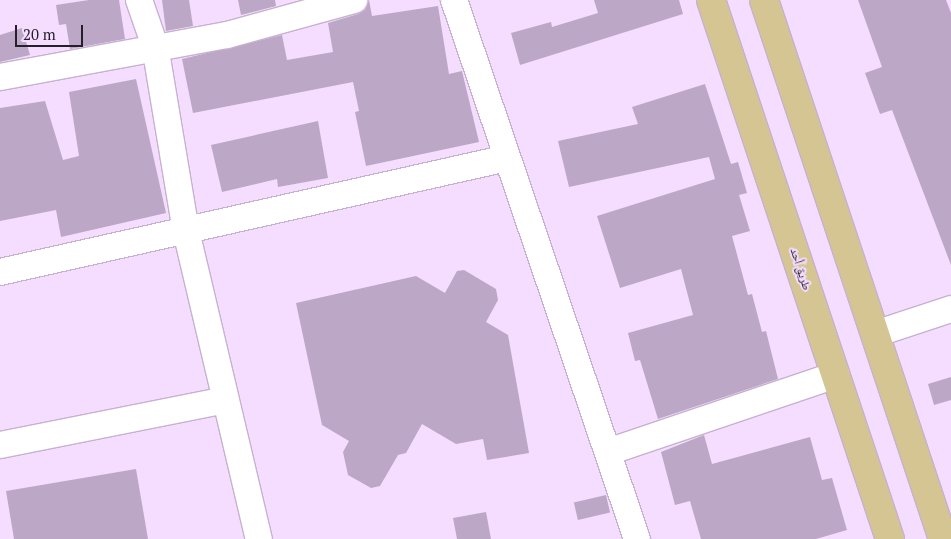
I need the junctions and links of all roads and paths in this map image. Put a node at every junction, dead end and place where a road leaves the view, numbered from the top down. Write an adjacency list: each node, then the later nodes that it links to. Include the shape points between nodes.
1 (139, 0): 6 (street)
2 (354, 0): 6 (street, via 226,35)
3 (454, 0): 8 (street)
4 (711, 0): 13 (main road, طريق أحد)
5 (764, 0): 12 (main road)
6 (155, 46): 7 (street); 9 (street)
7 (0, 77)
8 (507, 158): 9 (street); 16 (street)
9 (186, 230): 10 (street); 14 (street)
10 (0, 272)
11 (951, 309): 12 (street)
12 (875, 334): 17 (main road)
13 (836, 375): 16 (street); 20 (main road, طريق أحد)
14 (226, 400): 15 (street); 18 (street)
15 (0, 445)
16 (608, 452): 19 (street)
17 (944, 529)
18 (259, 539)
19 (637, 539)
20 (890, 539)

